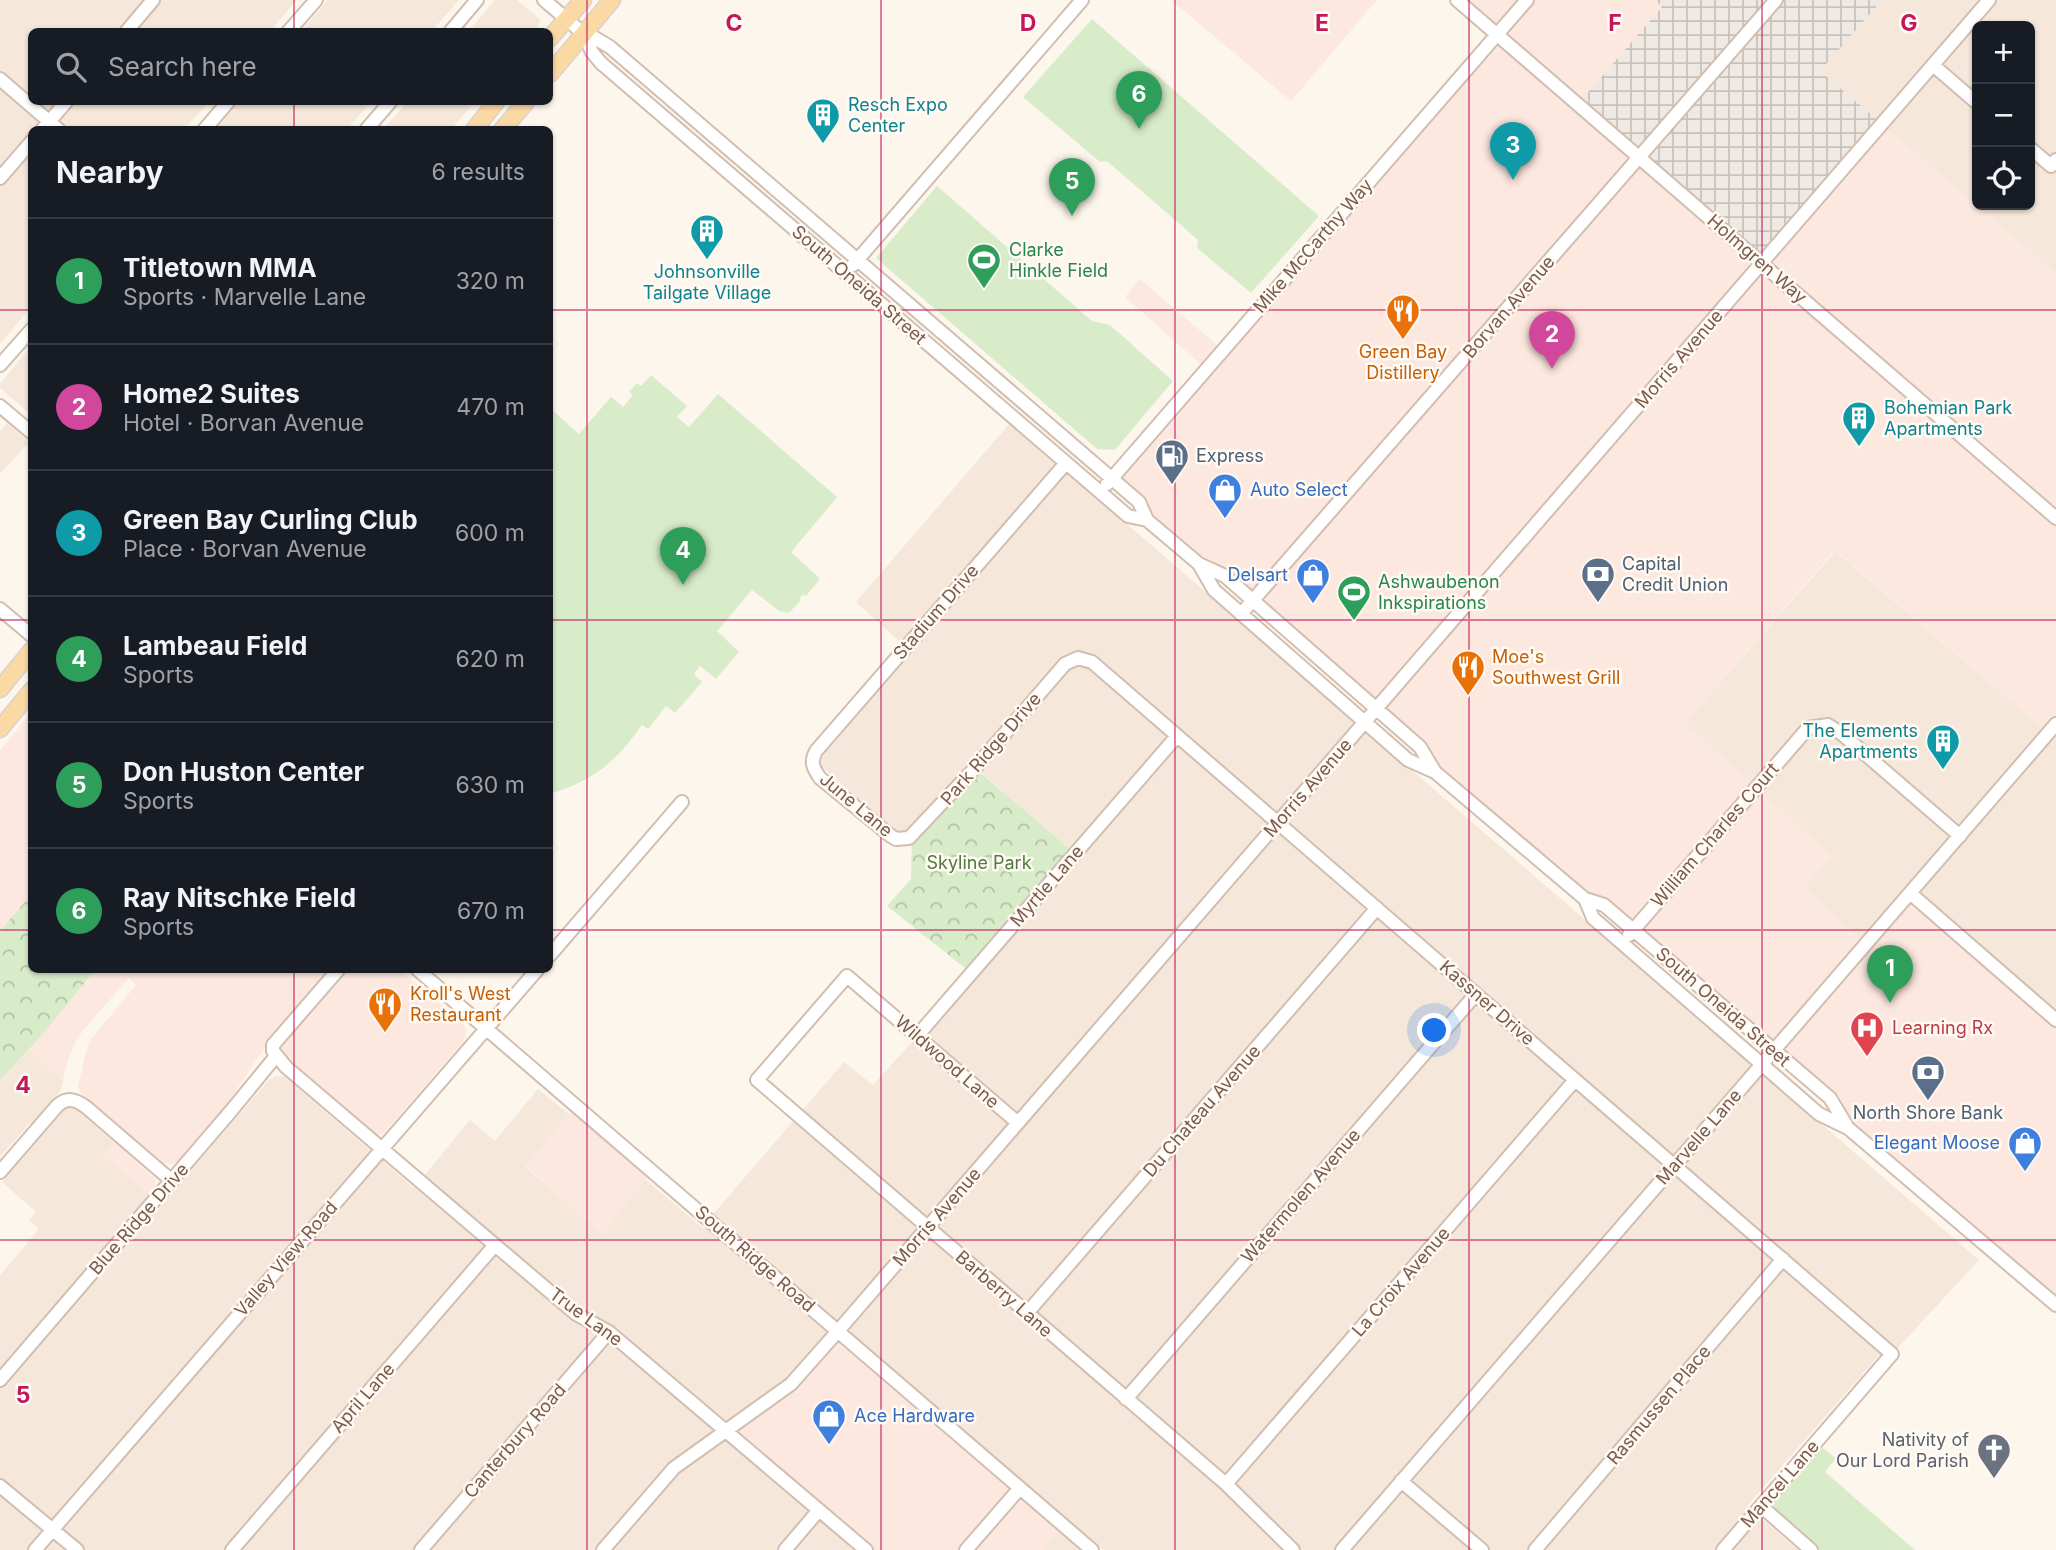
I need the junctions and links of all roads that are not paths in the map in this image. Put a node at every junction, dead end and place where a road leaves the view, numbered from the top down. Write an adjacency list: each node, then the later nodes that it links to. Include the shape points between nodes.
1 (153, 0): 13 (street)
2 (316, 0): 14 (street)
3 (477, 0): 15 (street)
4 (544, 0): 12 (street, South Oneida Street)
5 (583, 0): 12 (main road)
6 (612, 0): 17 (main road)
7 (1082, 0): 39 (street)
8 (1457, 0): 18 (street, Holmgren Way)
9 (1527, 0): 18 (street, Mike McCarthy Way)
10 (1776, 0): 36 (street, Borvan Avenue)
11 (1989, 0): 19 (street, Morris Avenue)
12 (566, 19): 16 (main road); 17 (street, South Oneida Street)
13 (129, 28)
14 (292, 28)
15 (453, 28)
16 (553, 34)
17 (583, 34): 20 (main road); 39 (street, South Oneida Street, via 607,44); 41 (street, South Oneida Street, via 598,60)
18 (1497, 34): 36 (street, Holmgren Way); 47 (street, Mike McCarthy Way)
19 (1933, 65): 22 (street); 40 (street, Morris Avenue)
20 (553, 70)
21 (0, 79): 28 (street)
22 (1972, 99)
23 (64, 105): 29 (street)
24 (225, 105): 30 (street)
25 (387, 105): 31 (street)
26 (494, 105): 32 (main road)
27 (523, 105): 33 (main road)
28 (49, 126)
29 (51, 126)
30 (207, 126)
31 (369, 126)
32 (477, 126)
33 (505, 126)
34 (28, 146): 38 (street)
35 (2035, 151): 37 (street)
36 (1639, 157): 40 (street, Holmgren Way); 52 (street, Borvan Avenue)
37 (2053, 163)
38 (0, 178)
39 (857, 260): 41 (street); 47 (street, South Oneida Street)
40 (1762, 263): 49 (street, Holmgren Way); 60 (street, Morris Avenue)
41 (846, 273): 46 (street, South Oneida Street)
42 (28, 334): 43 (street)
43 (0, 365)
44 (0, 406): 45 (street)
45 (28, 430)
46 (1066, 463): 48 (street, South Oneida Street); 65 (street, Stadium Drive, via 816,751)
47 (1112, 478): 48 (street, Mike McCarthy Way); 50 (street, South Oneida Street, via 1139,502)
48 (1100, 492): 50 (street, South Oneida Street, via 1128,516)
49 (2056, 518)
50 (1147, 520): 51 (street, South Oneida Street)
51 (1199, 564): 52 (street, South Oneida Street, via 1224,576); 54 (street, South Oneida Street, via 1214,590)
52 (1254, 600): 54 (street, Borvan Avenue); 60 (street, South Oneida Street)
53 (0, 609): 55 (street)
54 (1241, 614): 61 (street, South Oneida Street)
55 (28, 633)
56 (28, 655): 58 (main road)
57 (1078, 658): 64 (street, Kassner Drive, via 1092,662); 70 (street, Park Ridge Drive, via 1065,664 912,837)
58 (0, 689)
59 (28, 695): 63 (main road)
60 (1377, 709): 61 (street, Morris Avenue); 66 (street, South Oneida Street, via 1420,747)
61 (1365, 723): 66 (street, South Oneida Street, via 1408,760); 68 (street, Morris Avenue)
62 (2056, 724): 69 (street, Marvelle Lane)
63 (0, 729)
64 (1177, 736): 68 (street, Kassner Drive); 84 (street, Myrtle Lane)
65 (812, 764): 70 (street, June Lane, via 820,778 891,836)
66 (1435, 772): 72 (street, South Oneida Street)
67 (682, 802): 76 (street)
68 (1278, 823): 73 (street, Kassner Drive); 89 (street, Morris Avenue)
69 (1959, 836): 71 (street, Marvelle Lane); 74 (street, William Charles Court, via 1842,734 1828,725 1808,728)
70 (903, 840)
71 (1910, 893): 81 (street); 85 (street, Marvelle Lane)
72 (1585, 899): 74 (street, South Oneida Street, via 1604,905); 75 (street, South Oneida Street, via 1593,918)
73 (1377, 908): 80 (street, Kassner Drive); 99 (street, Du Chateau Avenue)
74 (1634, 930): 75 (street, William Charles Court); 85 (street, South Oneida Street)
75 (1622, 943): 87 (street, South Oneida Street)
76 (553, 952)
77 (335, 973): 86 (street, Blue Ridge Drive, via 273,1045)
78 (422, 973): 82 (street, South Ridge Road)
79 (534, 973): 82 (street, Valley View Road)
80 (1476, 994): 88 (street, Kassner Drive); 104 (street, Watermolen Avenue)
81 (2056, 1020)
82 (486, 1028): 91 (street, Valley View Road); 100 (street, South Ridge Road)
83 (796, 1036): 84 (street, Wildwood Lane, via 848,976); 95 (street, Barberry Lane, via 757,1080)
84 (917, 1036): 89 (street, Wildwood Lane)
85 (1774, 1050): 87 (street, Marvelle Lane); 90 (street, South Oneida Street, via 1830,1098)
86 (276, 1056): 91 (street, True Lane); 94 (street, Blue Ridge Drive)
87 (1762, 1064): 90 (street, South Oneida Street, via 1819,1114); 92 (street, Marvelle Lane)
88 (1575, 1080): 92 (street, Kassner Drive); 107 (street, La Croix Avenue)
89 (1018, 1123): 95 (street, Morris Avenue)
90 (1848, 1128): 98 (street, South Oneida Street)
91 (382, 1148): 96 (street, True Lane); 112 (street, Valley View Road)
92 (1674, 1166): 97 (street, Kassner Drive); 106 (street, Marvelle Lane)
93 (0, 1172): 94 (street, via 57,1106 69,1099 86,1107)
94 (172, 1181): 103 (street, Blue Ridge Drive)
95 (928, 1228): 99 (street, Barberry Lane); 100 (street, Morris Avenue)
96 (495, 1245): 101 (street, True Lane, via 576,1314); 115 (street, April Lane)
97 (1783, 1259): 102 (street, Kassner Drive); 125 (street, Rasmussen Place)
98 (2056, 1305)
99 (1027, 1313): 104 (street, Barberry Lane)
100 (838, 1331): 105 (street, Morris Avenue, via 790,1384); 109 (street, South Ridge Road)
101 (610, 1332): 105 (street, True Lane); 116 (street, Canterbury Road)
102 (1892, 1354): 110 (street, Mancel Lane)
103 (0, 1380)
104 (1126, 1399): 107 (street, Barberry Lane)
105 (725, 1430): 111 (street, True Lane); 117 (street, Morris Avenue, via 674,1468)
106 (1401, 1481): 123 (street, Marvelle Lane); 124 (street)
107 (1226, 1483): 122 (street, Barberry Lane)
108 (0, 1486): 112 (street)
109 (1020, 1488): 120 (street); 121 (street, South Ridge Road)
110 (1761, 1506): 126 (street, Mancel Lane); 127 (street)
111 (819, 1510): 118 (street); 119 (street, True Lane)
112 (53, 1530): 113 (street, Valley View Road); 114 (street)
113 (35, 1550)
114 (77, 1550)
115 (232, 1550)
116 (421, 1550)
117 (603, 1550)
118 (785, 1550)
119 (866, 1550)
120 (966, 1550)
121 (1092, 1550)
122 (1293, 1550)
123 (1342, 1550)
124 (1482, 1550)
125 (1535, 1550)
126 (1723, 1550)
127 (1811, 1550)

